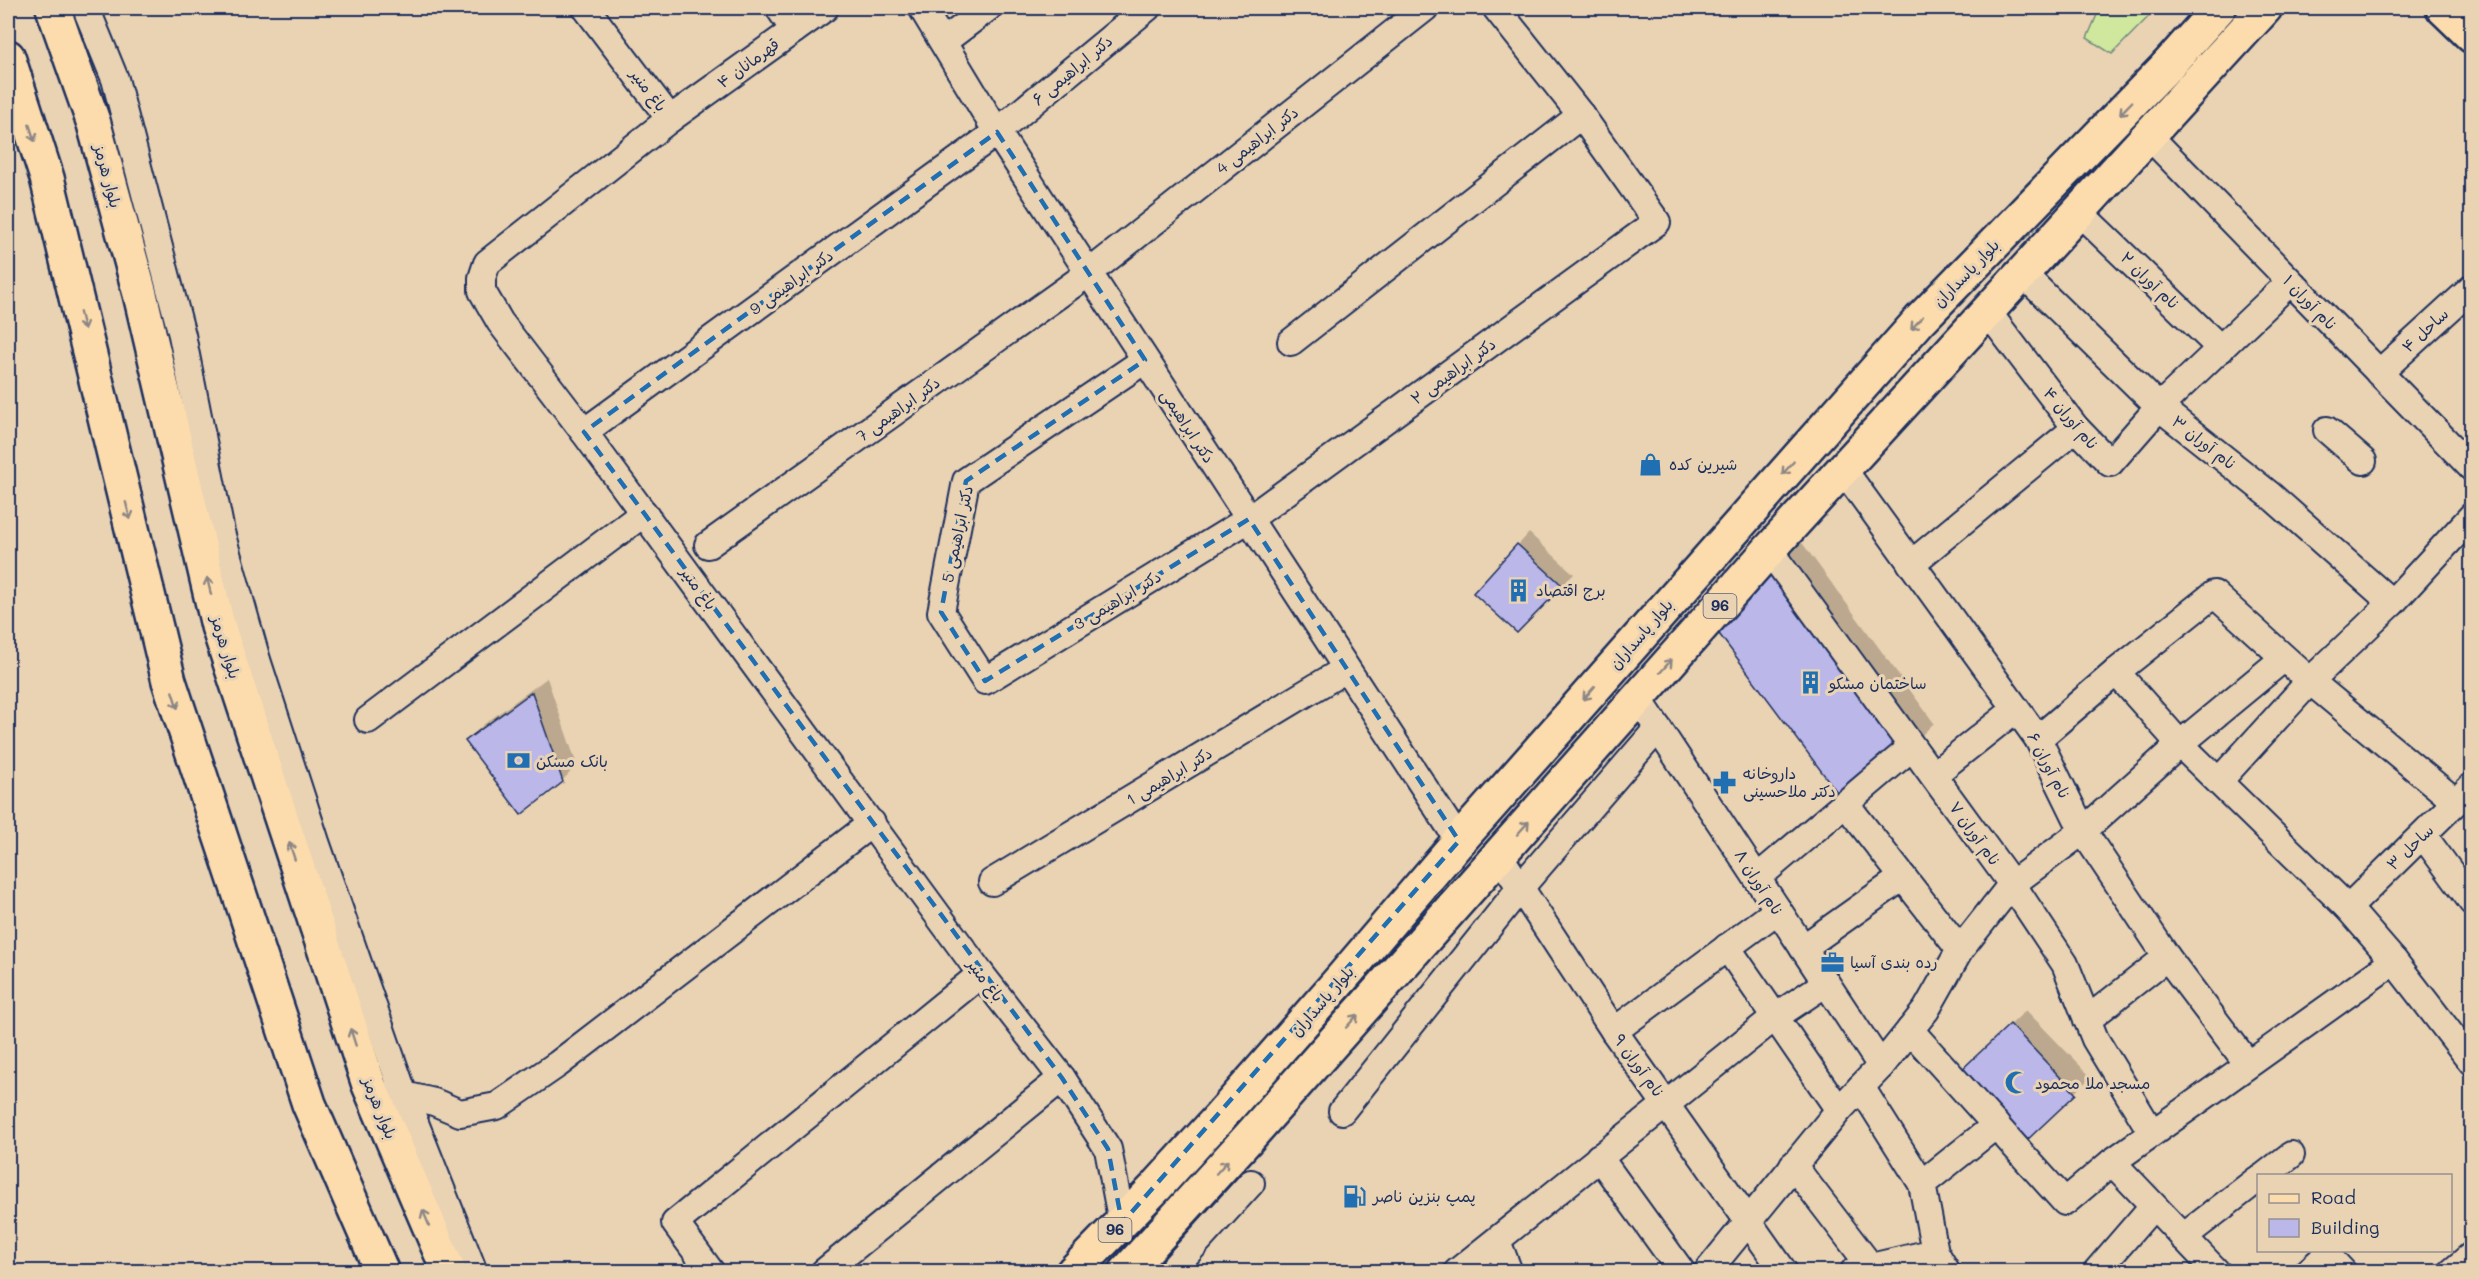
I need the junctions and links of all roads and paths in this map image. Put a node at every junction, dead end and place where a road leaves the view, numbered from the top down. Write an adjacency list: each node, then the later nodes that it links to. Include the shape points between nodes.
1 (53, 8): 120 (main road, بلوار هرمز, one-way to 1, via 369,1085 218,626 140,294 94,124)
2 (86, 8): 95 (street, via 115,79 180,324 221,532 256,660)
3 (586, 8): 23 (street, باغ منیر)
4 (779, 8): 17 (street)
5 (825, 8): 17 (street, قهرمانان ۴)
6 (922, 8): 19 (street, دکتر ابراهیمی)
7 (988, 8): 19 (street)
8 (1147, 8): 24 (street, دکتر ابراهیمی ۶)
9 (1425, 8): 27 (street, دکتر ابراهیمی 4)
10 (1496, 8): 22 (street)
11 (2187, 8): 21 (main road, 96)
12 (2219, 8): 21 (main road, بلوار پاسداران)
13 (2265, 8): 25 (main road, 96)
14 (2443, 8): 18 (main road)
15 (2468, 8): 16 (main road)
16 (2472, 11)
17 (794, 30): 23 (street, قهرمانان ۴)
18 (2472, 36)
19 (943, 42): 24 (street, دکتر ابراهیمی)
20 (8, 57): 119 (main road, one-way to 119, via 47,178 169,681 309,1104)
21 (2167, 66): 69 (main road, بلوار پاسداران / 96, one-way to 69, via 1920,320)
22 (1581, 115): 32 (street); 45 (street, دکتر ابراهیمی ۲, via 1657,222)
23 (670, 119): 39 (street, باغ منیر, via 487,264 482,278 482,291 500,322)
24 (998, 132): 27 (street, دکتر ابراهیمی); 39 (street, دکتر ابراهیمی 9)
25 (2149, 136): 26 (main road, 96); 29 (street, نام آوران ۱)
26 (2079, 212): 28 (main road, 96); 33 (street, نام آوران ۲)
27 (1089, 273): 34 (street, دکتر ابراهیمی); 46 (street, دکتر ابراهیمی 7)
28 (2023, 274): 31 (main road, 96); 36 (street, نام آوران ۳)
29 (2290, 282): 33 (street, نام آوران ۴); 35 (street, نام آوران ۱)
30 (2469, 295): 35 (street, ساحل ۴)
31 (1988, 311): 37 (street, نام آوران ۴); 42 (main road, 96)
32 (1292, 342)
33 (2221, 348): 36 (street, نام آوران ۴)
34 (1145, 360): 45 (street, دکتر ابراهیمی); 53 (street, دکتر ابراهیمی 5, via 966,481 941,612)
35 (2379, 373): 41 (street, نام آوران ۱)
36 (2159, 407): 37 (street, نام آوران ۴, via 2110,463); 49 (street, نام آوران ۳, via 2270,495)
37 (2076, 428): 48 (street)
38 (2327, 430): 40 (street)
39 (584, 432): 43 (street, باغ منیر)
40 (2363, 461)
41 (2472, 468)
42 (1843, 469): 47 (main road, 96); 48 (street, نام آوران ۶)
43 (644, 513): 57 (street); 66 (street, باغ منیر)
44 (2472, 516): 49 (street)
45 (1249, 519): 51 (street, دکتر ابراهیمی); 53 (street, دکتر ابراهیمی 3)
46 (708, 545)
47 (1769, 550): 55 (main road, 96, one-way to 47); 61 (street, نام آوران ۷)
48 (1911, 564): 56 (street, نام آوران ۶)
49 (2392, 603): 54 (street)
50 (2284, 658): 52 (street, via 2214,594); 54 (street); 60 (street)
51 (1346, 669): 69 (street, دکتر ابراهیمی); 73 (street, دکتر ابراهیمی 1)
52 (2116, 672): 59 (street); 60 (street)
53 (984, 681)
54 (2310, 681): 63 (street); 64 (street)
55 (1638, 698): 58 (street, نام آوران ۸); 70 (main road, 96, one-way to 55)
56 (2016, 709): 59 (street, نام آوران ۶); 62 (street)
57 (368, 720)
58 (1658, 728): 72 (street, نام آوران ۸); 75 (street)
59 (2038, 740): 67 (street, نام آوران ۶)
60 (2180, 744): 63 (street); 67 (street)
61 (1912, 747): 62 (street, نام آوران ۷); 65 (street)
62 (1933, 776): 74 (street, نام آوران ۷)
63 (2219, 780): 77 (street)
64 (2464, 794): 68 (street, ساحل ۳)
65 (1845, 803): 71 (street); 72 (street)
66 (872, 824): 84 (street, باغ منیر); 95 (street, via 558,1064 497,1106 460,1113)
67 (2083, 831): 74 (street); 82 (street, نام آوران ۶)
68 (2423, 835): 76 (street); 77 (street, ساحل ۳)
69 (1458, 841): 111 (main road, بلوار پاسداران / 96, via 1319,1005)
70 (1498, 855): 75 (street, نام آوران ۹); 114 (main road, 96, one-way to 70)
71 (1903, 877): 80 (street); 81 (street)
72 (1756, 878): 78 (street, نام آوران ۸)
73 (992, 882)
74 (2012, 884): 81 (street); 87 (street, نام آوران ۷, via 2065,964)
75 (1520, 888): 89 (street, نام آوران ۹); 98 (street)
76 (2472, 902)
77 (2348, 908): 83 (street)
78 (1778, 910): 79 (street); 80 (street, نام آوران ۸)
79 (1727, 947): 86 (street); 89 (street)
80 (1803, 948): 85 (street, نام آوران ۸)
81 (1960, 950): 88 (street)
82 (2167, 957): 87 (street); 91 (street, نام آوران ۶)
83 (2394, 961): 90 (street); 91 (street)
84 (981, 974): 93 (street, باغ منیر); 122 (street, via 675,1222)
85 (1826, 983): 86 (street); 92 (street, نام آوران ۸)
86 (1775, 1017): 96 (street); 97 (street)
87 (2087, 1020): 100 (street, نام آوران ۷)
88 (1910, 1030): 92 (street); 99 (street)
89 (1614, 1031): 96 (street, نام آوران ۹)
90 (2472, 1062)
91 (2248, 1064): 100 (street)
92 (1881, 1066): 94 (street)
93 (1062, 1078): 111 (street, باغ منیر, via 1108,1149); 123 (street)
94 (1861, 1087): 97 (street); 108 (street)
95 (404, 1095): 121 (street)
96 (1666, 1102): 102 (street); 110 (street, نام آوران ۹)
97 (1839, 1110): 104 (street)
98 (1342, 1111)
99 (1996, 1125): 103 (street, via 2065,1202); 108 (street)
100 (2152, 1133): 103 (street)
101 (2291, 1155): 105 (street)
102 (1599, 1157): 113 (street); 128 (street)
103 (2112, 1162): 109 (street)
104 (1793, 1165): 110 (street); 117 (street)
105 (2267, 1174)
106 (2257, 1181): 112 (street)
107 (1251, 1183): 118 (street)
108 (1922, 1184): 116 (street)
109 (2153, 1206): 112 (street); 131 (street)
110 (1750, 1221): 129 (street); 130 (street, نام آوران ۹)
111 (1122, 1223): 124 (main road, بلوار پاسداران / 96)
112 (2183, 1237): 132 (street)
113 (1497, 1241): 126 (street); 127 (street)
114 (1153, 1243): 118 (street); 125 (main road, 96)
115 (2472, 1255): 135 (street)
116 (1941, 1262): 117 (street)
117 (1862, 1269)
118 (1174, 1270)
119 (382, 1272)
120 (448, 1272)
121 (474, 1272)
122 (711, 1272)
123 (824, 1272)
124 (1073, 1272)
125 (1126, 1272)
126 (1457, 1272)
127 (1509, 1272)
128 (1682, 1272)
129 (1707, 1272)
130 (1784, 1272)
131 (2096, 1272)
132 (2217, 1272)
133 (2308, 1272): 134 (street, via 2327,1255)
134 (2343, 1272)
135 (2452, 1272)

